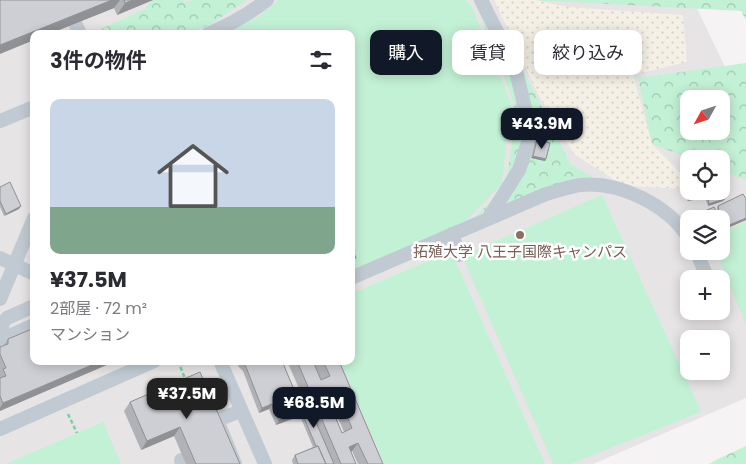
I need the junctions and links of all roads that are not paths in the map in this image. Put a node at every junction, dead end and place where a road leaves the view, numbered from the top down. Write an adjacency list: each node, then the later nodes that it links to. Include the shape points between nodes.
1 (267, 0): 3 (lane)
2 (481, 0): 6 (lane, via 515,67 531,133 519,170)
3 (217, 30)
4 (30, 109): 5 (lane)
5 (0, 121)
6 (487, 219): 8 (lane, via 546,194 599,185 641,196 672,218); 9 (lane)
7 (30, 227): 12 (lane)
8 (680, 228)
9 (452, 234): 10 (lane); 14 (lane)
10 (459, 256)
11 (0, 258): 12 (lane)
12 (14, 265): 13 (lane); 15 (lane)
13 (30, 272)
14 (355, 276)
15 (0, 300): 17 (lane)
16 (30, 308): 17 (lane)
17 (7, 318): 19 (lane, via 1,325)
18 (30, 327): 19 (lane)
19 (3, 339)
20 (145, 365): 25 (lane)
21 (222, 365): 23 (lane)
22 (209, 404): 24 (lane)
23 (241, 411): 24 (lane); 27 (lane)
24 (217, 420): 26 (lane)
25 (0, 429)
26 (235, 464)
27 (265, 464)

